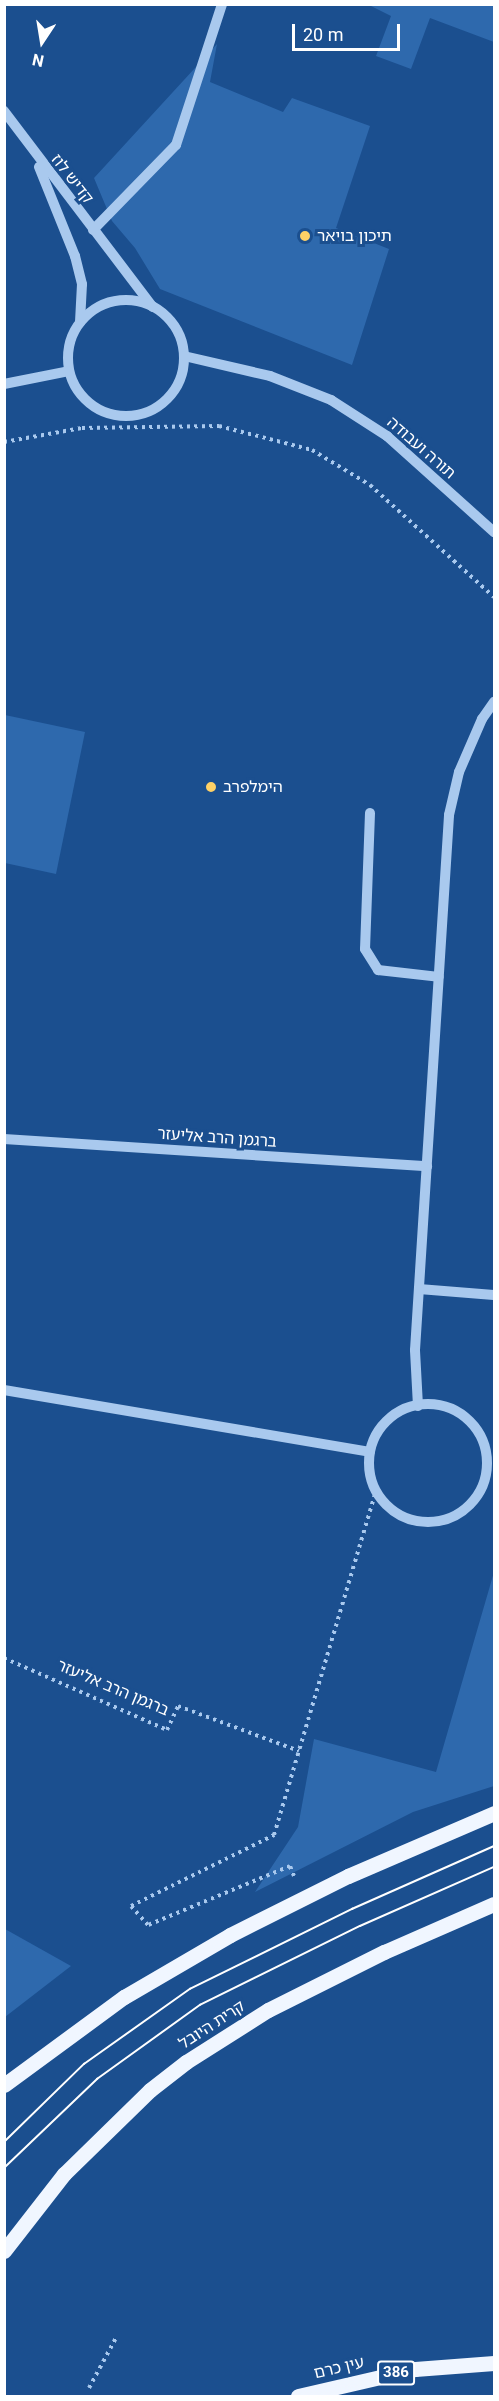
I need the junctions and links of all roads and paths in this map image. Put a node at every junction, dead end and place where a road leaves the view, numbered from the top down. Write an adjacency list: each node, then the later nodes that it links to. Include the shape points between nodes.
1 (222, 4): 4 (street, via 176,145)
2 (4, 111): 3 (street)
3 (33, 153): 4 (street, קדיש לוז); 6 (street, קדיש לוז, via 75,256 82,284)
4 (93, 230): 5 (street, קדיש לוז)
5 (154, 308): 6 (street, via 137,301 118,301 101,306); 7 (street, via 179,335)
6 (80, 322): 8 (street, via 68,350)
7 (184, 356): 8 (street, via 174,391 160,405 132,415 103,411 86,400); 11 (street, תורה ועבודה, via 270,376 331,400 387,436)
8 (69, 371): 9 (street)
9 (4, 384)
10 (4, 442): 12 (path, via 82,428 219,426 312,450 370,485)
11 (495, 532)
12 (495, 597)
13 (495, 702): 15 (street, via 482,719 459,772 450,815)
14 (370, 813): 15 (street, via 365,949 378,970)
15 (439, 977): 17 (street)
16 (4, 1140): 17 (street, ברגמן הרב אליעזר)
17 (427, 1167): 18 (street)
18 (419, 1289): 19 (street); 21 (street)
19 (495, 1295)
20 (4, 1390): 22 (street)
21 (417, 1406): 22 (street, via 389,1418 377,1433); 23 (street, via 446,1406 476,1428 485,1445 484,1483 462,1512 445,1520 426,1522 406,1518 389,1507)
22 (370, 1452): 23 (street, via 369,1472)
23 (376, 1491): 25 (path)
24 (4, 1658): 25 (path, ברגמן הרב אליעזר, via 167,1730 178,1706)
25 (299, 1751): 27 (path, via 274,1836 131,1906 147,1925 290,1866)
26 (495, 1813): 27 (main road)
27 (303, 1899): 29 (main road, via 230,1935 124,1997)
28 (495, 1904): 30 (main road, קרית היובל, via 384,1952 268,2010 186,2062 95,2141)
29 (4, 2085)
30 (4, 2251)
31 (117, 2336): 33 (path)
32 (495, 2363): 34 (main road, עין כרם / 386, via 416,2369)
33 (89, 2388)
34 (298, 2397)

